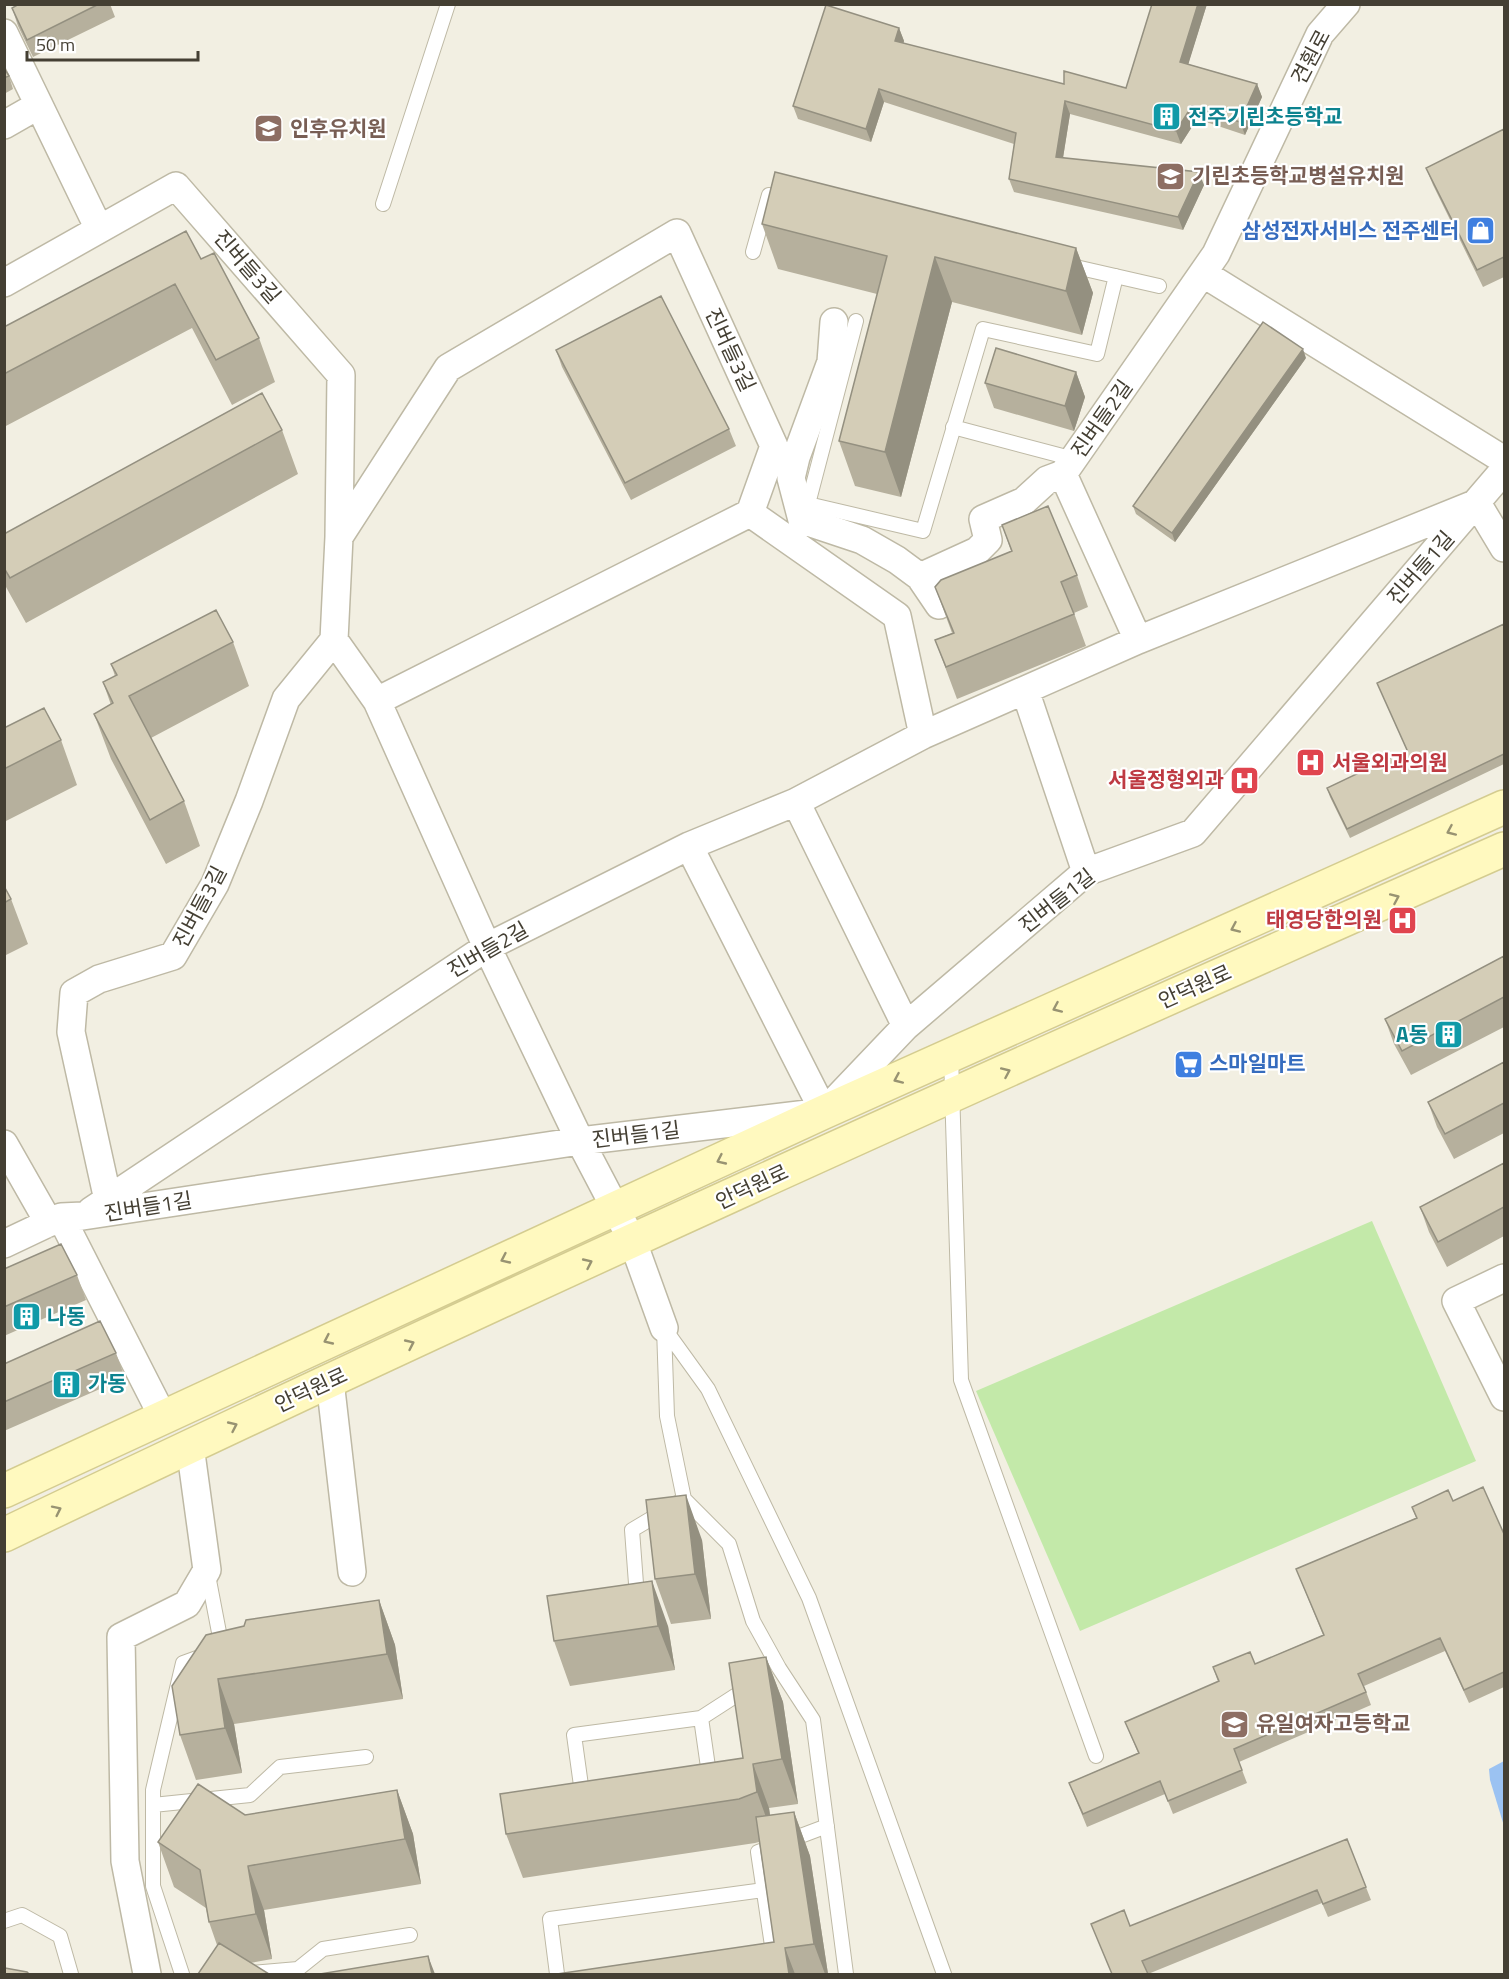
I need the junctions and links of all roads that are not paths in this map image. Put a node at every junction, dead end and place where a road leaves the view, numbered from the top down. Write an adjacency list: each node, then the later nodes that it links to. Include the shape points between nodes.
1 (448, 4): 7 (lane)
2 (1346, 4): 11 (street, 견훤로, via 1320,34)
3 (4, 33): 4 (street)
4 (39, 105): 5 (street); 8 (street)
5 (4, 124)
6 (804, 203): 9 (lane, via 769,195)
7 (383, 204)
8 (99, 229): 13 (street, 진버들3길); 22 (street, 진버들3길, via 176,186 341,375)
9 (753, 252)
10 (1058, 263): 12 (lane)
11 (1204, 274): 17 (street); 18 (street, 진버들2길)
12 (1116, 276): 14 (lane); 16 (lane, via 1096,354 982,329)
13 (4, 283)
14 (1159, 286)
15 (845, 322): 16 (lane, via 808,504 923,531); 24 (street, via 791,478 802,520 862,540)
16 (952, 428): 18 (lane)
17 (1504, 460)
18 (1069, 466): 24 (street, via 1024,501 983,519 988,540 977,551); 27 (street, 진버들2길)
19 (1504, 470): 20 (street, 진버들1길)
20 (1477, 503): 23 (street); 27 (street, 진버들2길); 34 (street, 진버들1길, via 1192,833)
21 (750, 513): 22 (street, 진버들3길, via 774,447 677,233 448,368); 29 (street); 30 (street, via 897,616)
22 (339, 537): 26 (street, 진버들3길)
23 (1504, 548)
24 (920, 577): 25 (street)
25 (939, 606)
26 (334, 640): 29 (street); 42 (street, 진버들3길, via 286,699 215,884 173,956 99,980 74,993 71,1032)
27 (1138, 640): 28 (street, 진버들2길)
28 (1025, 690): 30 (street, 진버들2길); 34 (street)
29 (376, 701): 35 (street)
30 (923, 735): 31 (street, 진버들2길)
31 (796, 802): 33 (street, 진버들2길); 36 (street)
32 (1499, 834): 37 (street, 안덕원로, one-way to 37); 38 (street, 안덕원로, one-way to 32)
33 (689, 846): 35 (street, 진버들2길); 39 (street)
34 (1086, 872): 36 (street, 진버들1길)
35 (487, 947): 40 (street, 진버들1길); 42 (street, 진버들2길)
36 (906, 1026): 39 (street, 진버들1길)
37 (951, 1055): 38 (lane); 39 (street, 안덕원로, one-way to 39)
38 (953, 1095): 45 (street, 안덕원로); 64 (lane, via 961,1380)
39 (824, 1112): 40 (street, 진버들1길); 43 (street, 안덕원로, one-way to 43)
40 (580, 1141): 43 (street); 44 (street, 진버들1길)
41 (4, 1144): 44 (street)
42 (108, 1200): 44 (street, 진버들2길)
43 (615, 1209): 45 (street); 51 (street, 안덕원로, one-way to 51)
44 (65, 1219): 46 (street, 진버들1길); 51 (street)
45 (633, 1242): 48 (street); 49 (street, 안덕원로, one-way to 45)
46 (4, 1244)
47 (1504, 1278): 50 (street, via 1456,1301)
48 (664, 1328): 54 (lane, via 667,1416); 79 (lane, via 708,1389 809,1598)
49 (330, 1381): 52 (street, 안덕원로, one-way to 49); 57 (street)
50 (1504, 1397)
51 (163, 1417): 53 (street, 안덕원로)
52 (190, 1446): 55 (street, 안덕원로, one-way to 52); 56 (street)
53 (4, 1491)
54 (684, 1499): 58 (lane, via 632,1530 637,1597); 61 (lane, via 729,1544)
55 (4, 1535)
56 (207, 1570): 60 (lane); 74 (street, via 187,1604 121,1637 125,1861)
57 (352, 1572)
58 (615, 1601)
59 (239, 1644): 60 (lane)
60 (220, 1649): 66 (lane, via 183,1663 153,1790)
61 (769, 1675): 62 (lane); 68 (lane, via 813,1720)
62 (700, 1718): 65 (lane); 67 (lane, via 574,1735)
63 (366, 1756): 66 (lane, via 280,1767 250,1795)
64 (1096, 1756)
65 (713, 1798)
66 (153, 1805): 75 (lane, via 153,1886)
67 (586, 1817)
68 (827, 1826): 69 (lane, via 758,1852); 78 (lane)
69 (764, 1890): 72 (lane, via 774,1960); 77 (lane, via 550,1919)
70 (4, 1921): 73 (lane, via 22,1915 60,1936)
71 (410, 1935): 76 (lane, via 323,1948 298,1969)
72 (763, 1962)
73 (71, 1974)
74 (147, 1974)
75 (182, 1974)
76 (239, 1974)
77 (557, 1974)
78 (846, 1974)
79 (944, 1974)

